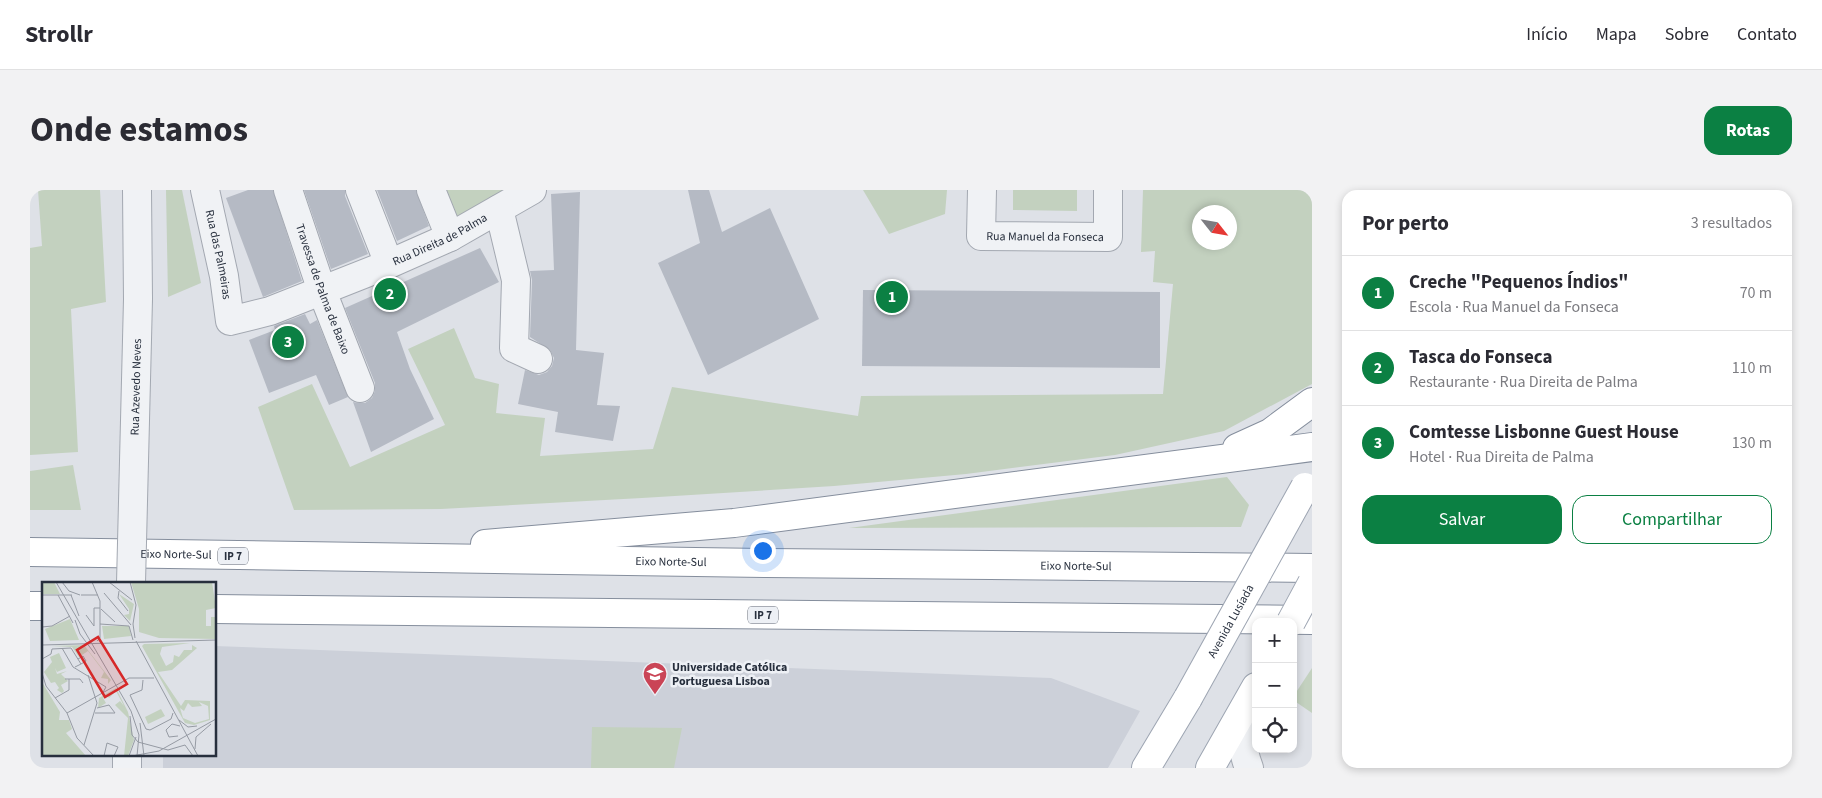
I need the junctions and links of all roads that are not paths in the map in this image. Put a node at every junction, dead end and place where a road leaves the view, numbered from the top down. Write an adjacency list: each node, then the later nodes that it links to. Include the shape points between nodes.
1 (137, 190): 23 (street, Rua Azevedo Neves, bridge, via 138,299)
2 (205, 190): 13 (street, Rua das Palmeiras, via 224,276)
3 (288, 190): 12 (street, Travessa de Palma de Baixo)
4 (360, 190): 11 (street)
5 (431, 190): 10 (street)
6 (532, 190): 9 (street, Rua Direita de Palma)
7 (982, 190): 8 (street, Rua Manuel da Fonseca, via 981,236 1098,237 1108,237)
8 (1108, 190)
9 (499, 209): 10 (street, Rua Direita de Palma); 14 (street, via 516,280 514,348)
10 (450, 237): 11 (street, Rua Direita de Palma)
11 (389, 264): 12 (street, Rua Direita de Palma)
12 (322, 291): 13 (street, Rua Direita de Palma, via 270,311); 15 (street, Travessa de Palma de Baixo)
13 (230, 321)
14 (538, 359)
15 (360, 388)
16 (1312, 402): 18 (main road, via 1270,433)
17 (1312, 447): 18 (main road)
18 (1212, 460): 21 (main road, via 734,523)
19 (1308, 481): 30 (main road, Avenida Lusíada, bridge)
20 (30, 552): 21 (main road, Eixo Norte-Sul / IP 7)
21 (326, 558): 22 (main road, Eixo Norte-Sul / IP 7)
22 (1312, 568)
23 (131, 582)
24 (1312, 583): 26 (main road, bridge)
25 (216, 609): 27 (main road, IP 7)
26 (1293, 618)
27 (1312, 620)
28 (1252, 695): 31 (main road)
29 (1252, 696): 32 (street, via 1242,728 1243,752)
30 (1146, 768)
31 (1210, 768)
32 (1249, 768)

